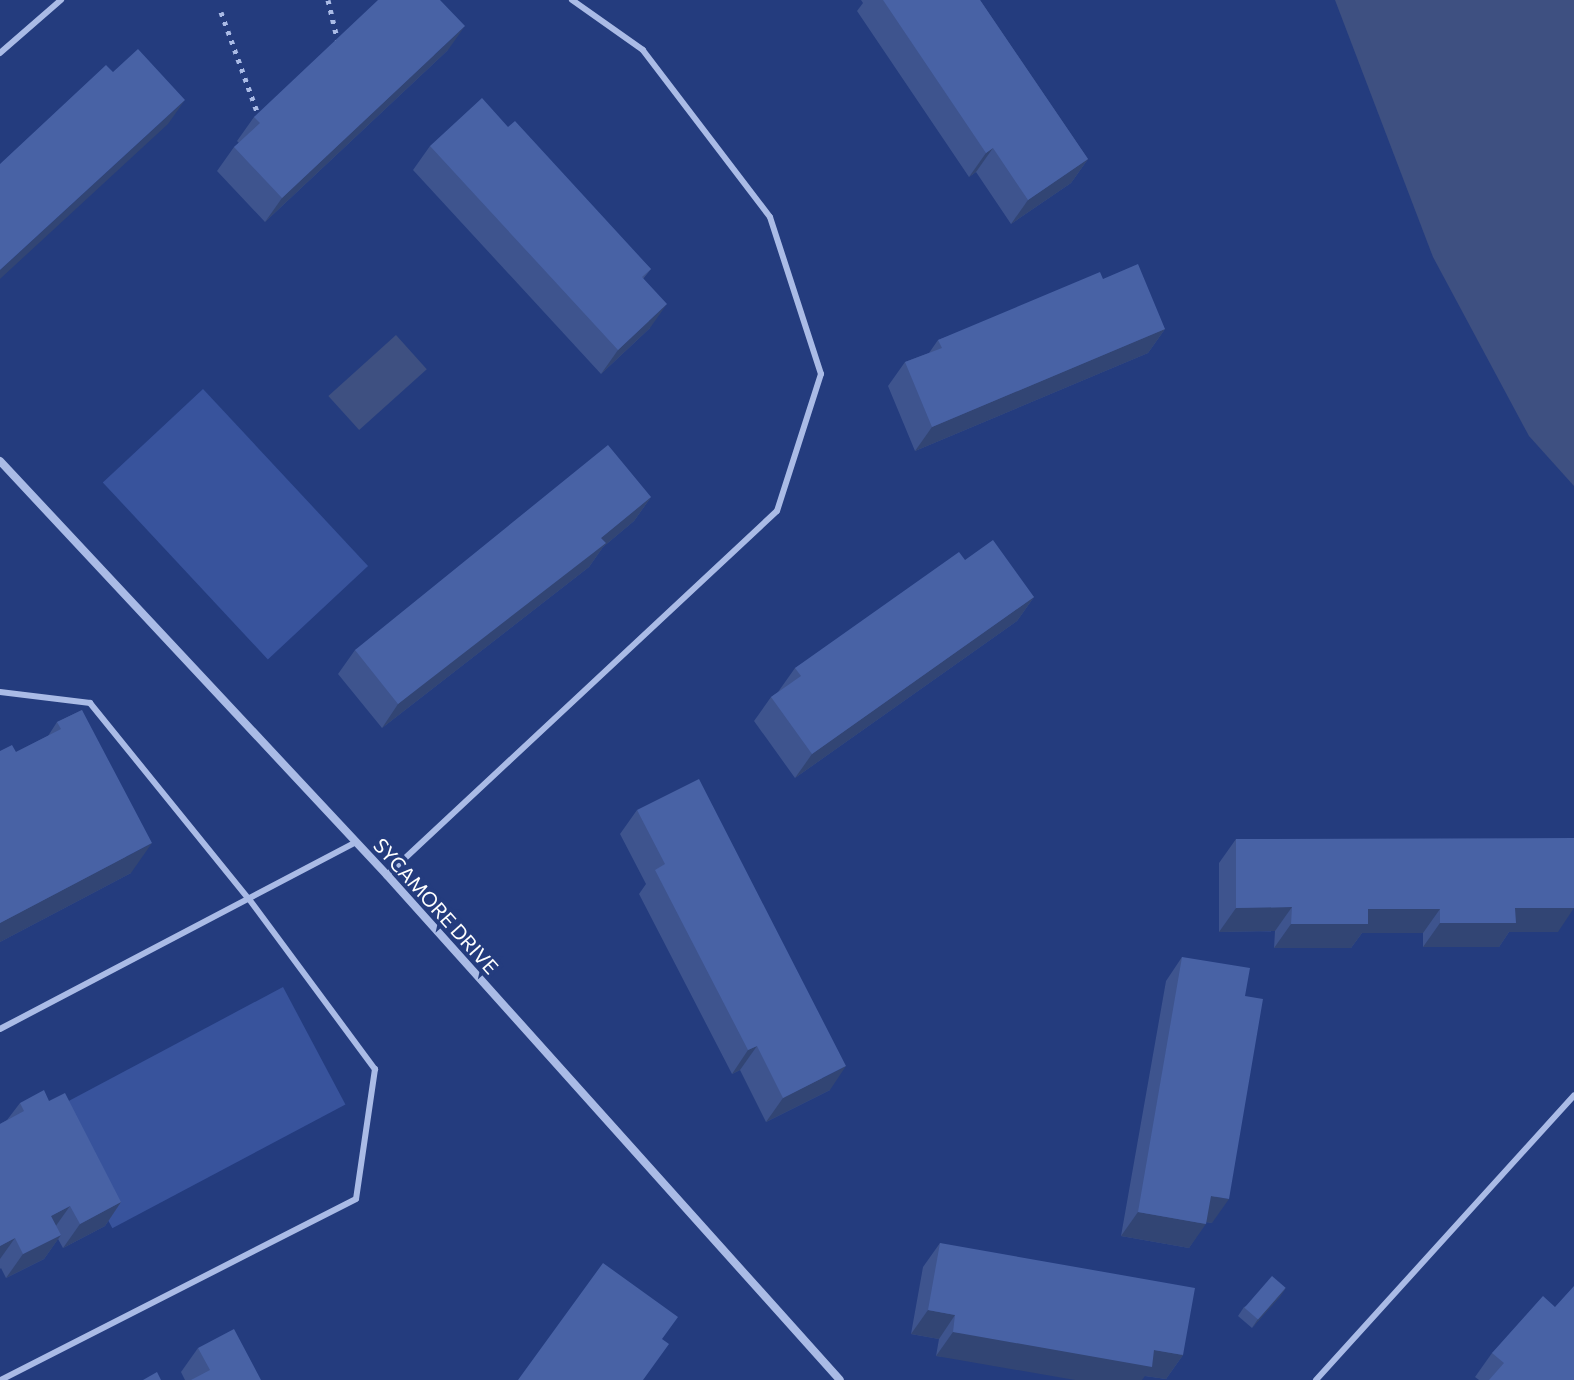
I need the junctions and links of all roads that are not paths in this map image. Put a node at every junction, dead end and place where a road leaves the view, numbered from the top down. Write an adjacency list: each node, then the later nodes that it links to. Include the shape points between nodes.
1 (61, 0): 3 (lane)
2 (572, 0): 7 (lane, via 643,50 770,217 821,374 777,511)
3 (0, 53)
4 (0, 461): 6 (street, SYCAMORE DRIVE)
5 (0, 692): 8 (lane, via 90,703)
6 (356, 842): 7 (street, SYCAMORE DRIVE); 8 (lane)
7 (387, 875): 12 (street, SYCAMORE DRIVE)
8 (249, 899): 9 (lane); 11 (lane, via 375,1069 356,1199)
9 (0, 1029)
10 (1574, 1095): 13 (lane)
11 (0, 1380)
12 (840, 1380)
13 (1316, 1380)

